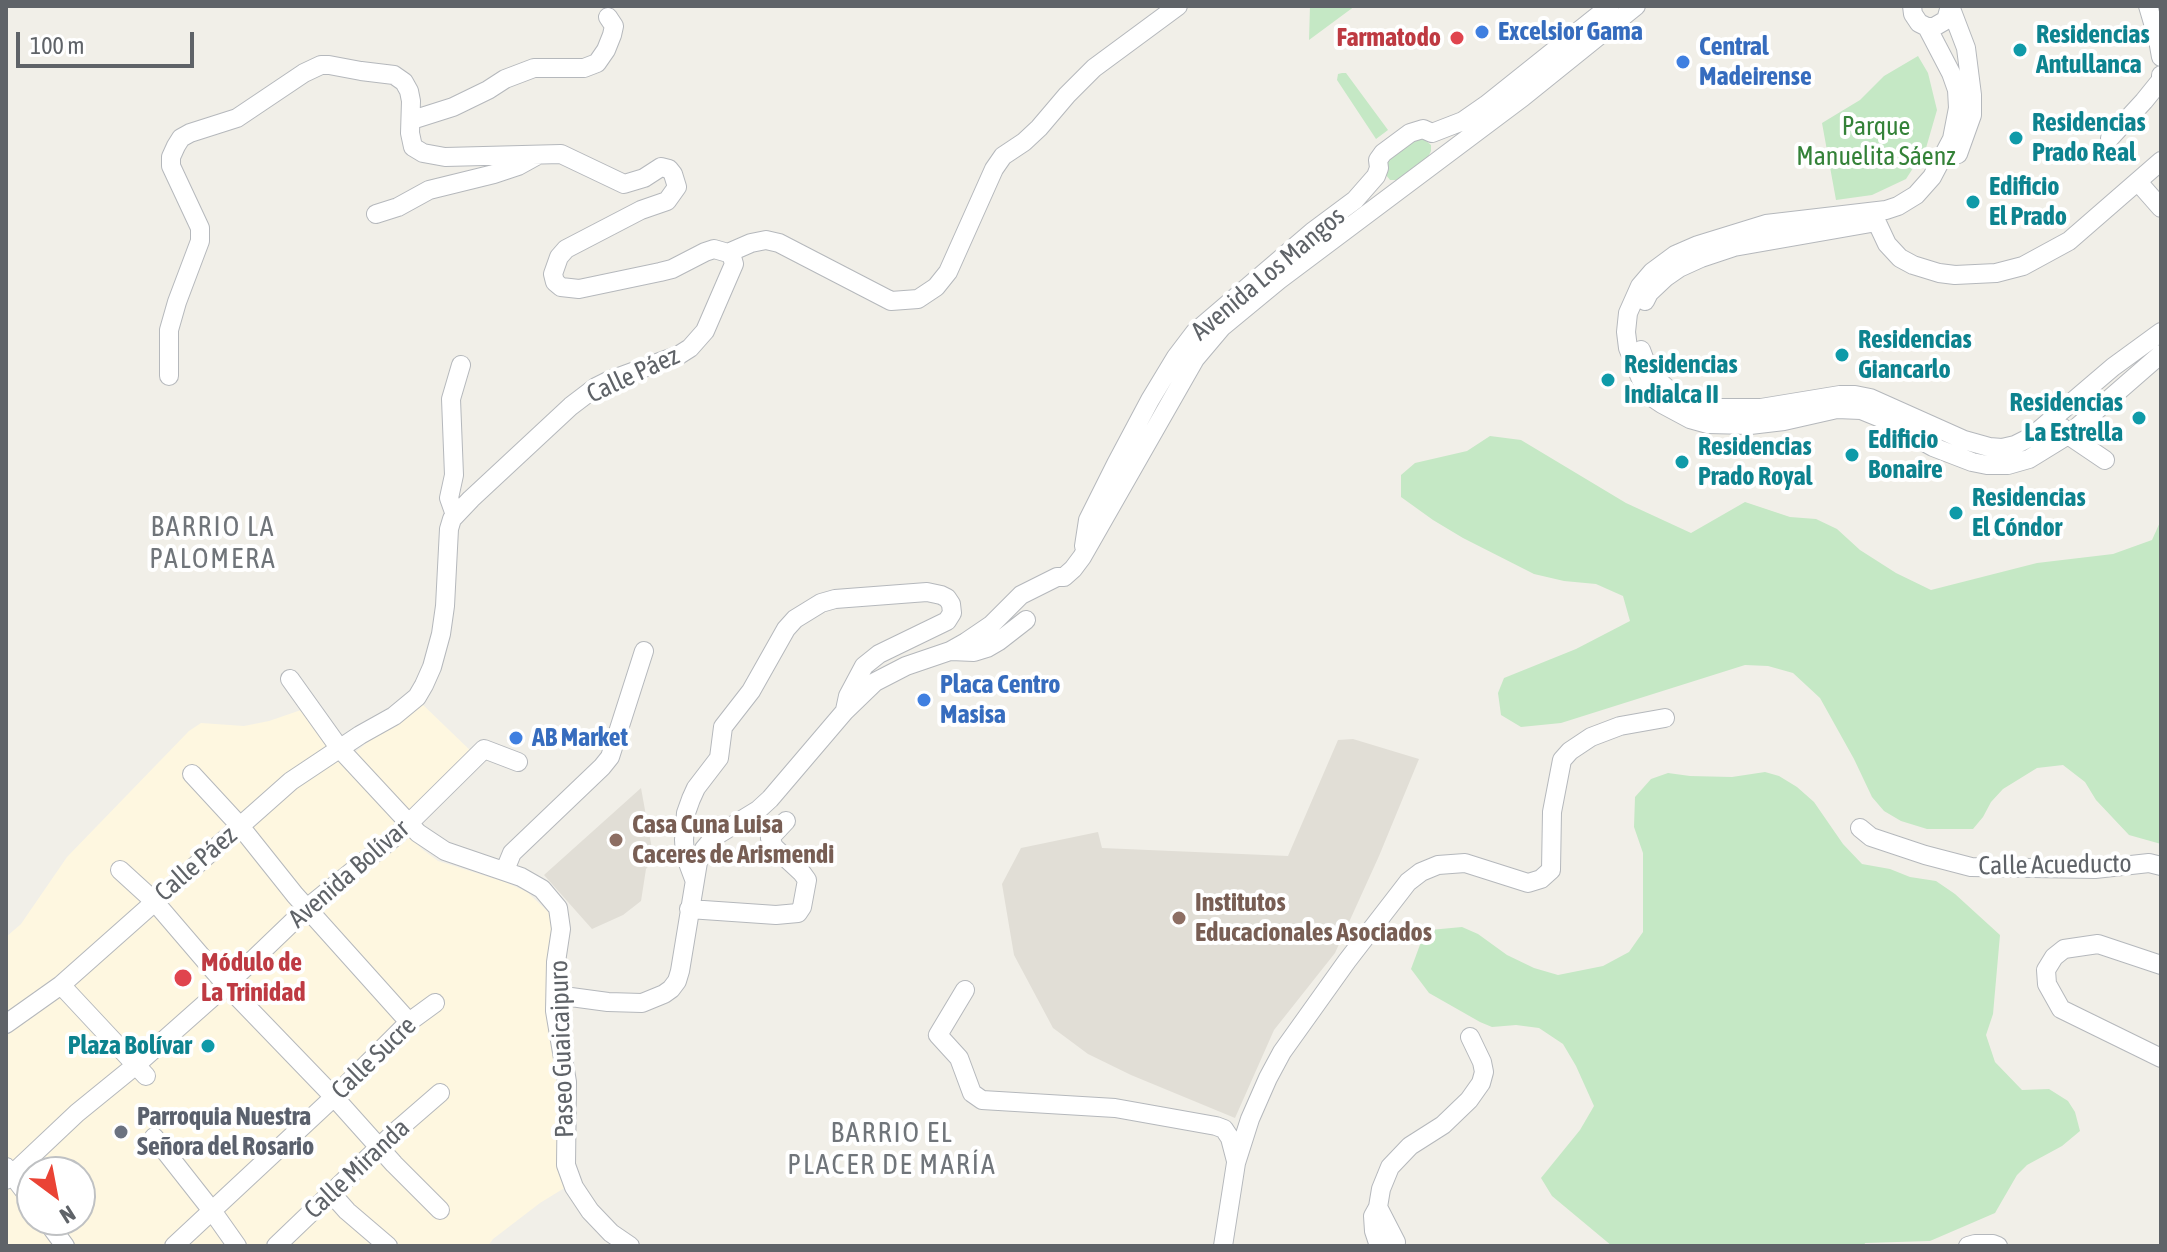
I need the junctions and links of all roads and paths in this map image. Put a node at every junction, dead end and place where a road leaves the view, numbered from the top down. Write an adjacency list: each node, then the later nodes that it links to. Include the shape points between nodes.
1 (1178, 6): 23 (street, via 1094,68 1039,128 1003,156 948,272 918,299 891,301 779,243 766,240)
2 (1610, 6): 12 (street, Avenida Los Mangos, via 1486,105)
3 (1636, 6): 15 (street, Avenida Los Mangos)
4 (1912, 6): 8 (street, via 1915,19)
5 (1950, 6): 8 (street, via 1946,20); 22 (street, via 1966,48 1972,95 1968,129 1938,189 1903,216)
6 (2148, 6): 9 (street)
7 (608, 17): 11 (street, via 612,35 597,63 534,68 453,107)
8 (1927, 27): 22 (street, via 1957,90 1952,139 1916,195)
9 (2161, 57)
10 (2161, 75): 13 (street)
11 (412, 120): 14 (street, via 413,147 423,153); 27 (street, via 409,91 394,75 321,65 237,118 181,138 171,166 200,228 200,241 169,330)
12 (1432, 133): 15 (street, via 1439,151); 17 (street, Avenida Los Mangos, via 1410,133 1383,153)
13 (2110, 138)
14 (540, 153): 21 (street, via 518,166 429,190); 23 (street, via 561,154 624,184 661,167 669,169 677,187 667,201 566,249 553,274 561,287 594,287 672,269 714,249)
15 (1446, 154): 19 (street, Avenida Los Mangos)
16 (2161, 161): 18 (street)
17 (1379, 168): 19 (street, via 1387,186); 32 (street, Avenida Los Mangos, via 1355,200 1195,332 1150,400 1103,490 1088,520)
18 (2139, 183): 20 (street); 22 (street, via 2069,241 2023,266 1996,273 1955,275 1913,265 1887,244)
19 (1398, 190): 32 (street, Avenida Los Mangos, via 1242,309 1207,342)
20 (2161, 208)
21 (376, 214)
22 (1874, 217): 28 (street, via 1734,247 1679,268 1649,293 1643,305 1638,341 1647,366 1672,393 1707,408 1761,408 1855,395 1989,447 2015,445); 29 (street, via 1766,224 1675,255 1652,272 1635,296 1626,332 1637,374 1653,398 1690,419 1718,425 1861,410 1933,447 1987,465 2029,459)
23 (728, 253): 31 (street, Calle Páez, via 732,272 705,331 690,348 596,387)
24 (2161, 332): 28 (street)
25 (2161, 354): 29 (street)
26 (461, 365): 31 (street, via 451,399 454,475 449,498)
27 (169, 376)
28 (2054, 417): 29 (street)
29 (2068, 435): 30 (street)
30 (2105, 460)
31 (455, 515): 39 (street, Calle Páez, via 449,529 441,634 424,685 406,707)
32 (1082, 557): 35 (street, Avenida Los Mangos, via 1064,577 1021,595 982,632)
33 (1026, 620): 35 (street, via 987,648)
34 (644, 651): 48 (street, via 610,757 512,853)
35 (950, 651): 37 (street, Avenida Los Mangos, via 889,673)
36 (290, 679): 39 (street, Paseo Guaicaipuro)
37 (845, 711): 49 (street, Avenida Los Mangos, via 770,799 714,837); 49 (street, via 864,666 947,621 952,613 947,598 927,592 835,599 795,619 723,727 719,758 691,799 684,840)
38 (1665, 718): 68 (street, via 1591,737 1562,760 1552,812 1551,870 1541,879 1528,883 1465,863 1438,865 1408,882 1282,1052)
39 (340, 749): 43 (street, Paseo Guaicaipuro); 44 (street, Calle Páez, via 291,781)
40 (518, 762): 43 (street, Avenida Bolívar, via 484,749)
41 (192, 774): 44 (street)
42 (786, 821): 52 (street, via 770,838 807,880 798,913)
43 (408, 824): 48 (street, Paseo Guaicaipuro, via 445,851); 51 (street, Avenida Bolívar)
44 (240, 826): 50 (street, Calle Páez); 51 (street)
45 (1860, 828): 46 (street, Calle Acueducto, via 1871,837 1971,867)
46 (2161, 866)
47 (120, 870): 50 (street)
48 (505, 870): 57 (street, Paseo Guaicaipuro, via 542,889 558,908)
49 (694, 879): 52 (street)
50 (154, 901): 54 (street, Calle Páez); 55 (street)
51 (307, 908): 55 (street, Avenida Bolívar); 59 (street)
52 (689, 909): 57 (street, via 680,971 664,994 642,1003)
53 (2161, 965): 62 (street, via 2098,944 2064,949 2046,970 2047,984 2061,1009)
54 (61, 985): 60 (street, Calle Páez); 63 (street)
55 (226, 985): 63 (street, Avenida Bolívar); 65 (street)
56 (965, 990): 68 (street, via 938,1035 959,1058 972,1093 982,1100 1115,1108 1216,1126 1230,1138)
57 (556, 995): 78 (street, Paseo Guaicaipuro, via 567,1082 566,1165 590,1211)
58 (435, 1003): 59 (street, Calle Sucre)
59 (409, 1022): 65 (street, Calle Sucre)
60 (6, 1024)
61 (1470, 1037): 73 (street, via 1482,1062 1481,1083 1443,1125 1395,1160 1384,1181 1374,1231)
62 (2161, 1058)
63 (141, 1070): 69 (street, Avenida Bolívar, via 77,1113)
64 (440, 1093): 67 (street, Calle Miranda)
65 (334, 1097): 67 (street); 72 (street, Calle Sucre)
66 (154, 1137): 72 (street)
67 (380, 1147): 70 (street, Calle Miranda); 71 (street)
68 (1236, 1163): 79 (street)
69 (8, 1174)
70 (331, 1193): 76 (street, Calle Miranda); 77 (street)
71 (440, 1210)
72 (213, 1212): 74 (street, Calle Sucre); 75 (street)
73 (1393, 1245)
74 (174, 1246)
75 (237, 1246)
76 (276, 1246)
77 (388, 1246)
78 (630, 1246)
79 (1223, 1246)
80 (1968, 1246): 81 (street)
81 (1998, 1246)

